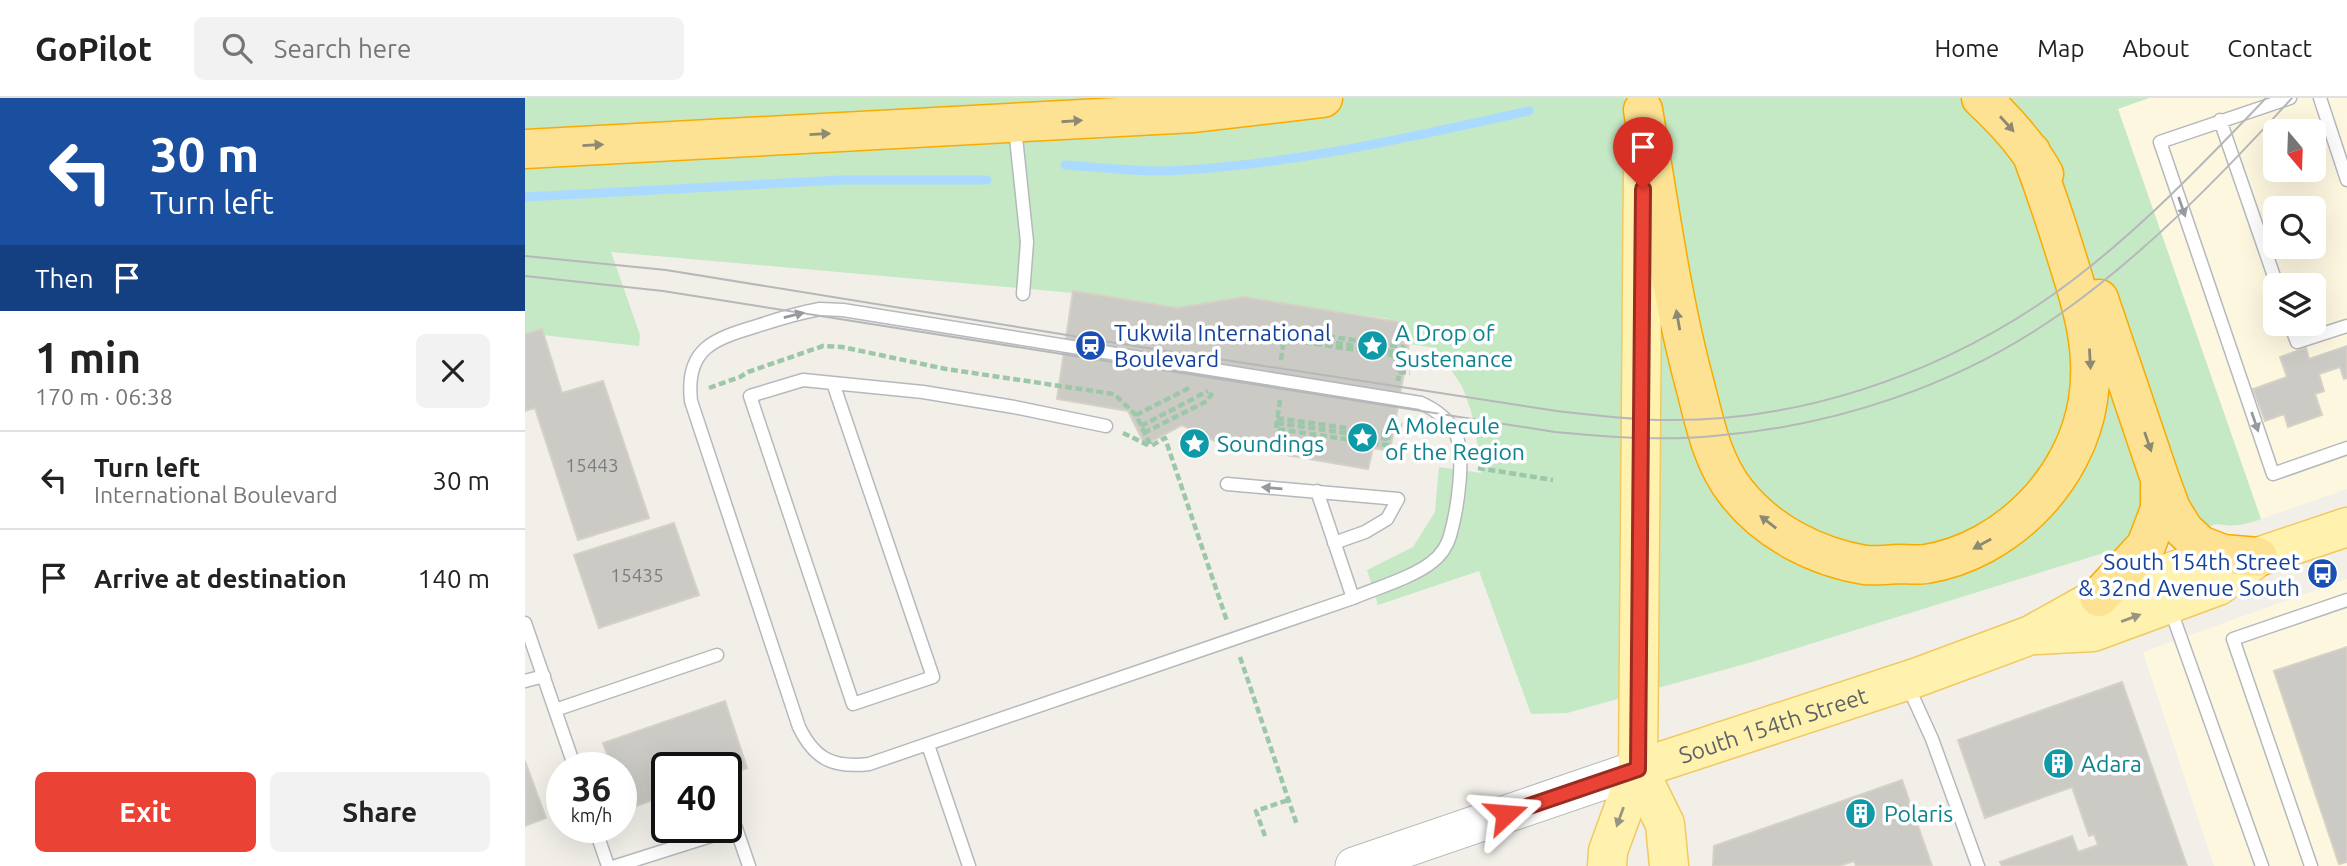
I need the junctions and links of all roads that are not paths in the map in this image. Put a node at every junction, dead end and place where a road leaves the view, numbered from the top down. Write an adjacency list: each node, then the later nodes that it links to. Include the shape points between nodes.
1 (1323, 98): 7 (highway, one-way to 1, via 1194,113)
2 (1981, 98): 9 (highway, one-way to 9)
3 (2290, 98): 6 (lane)
4 (2320, 98): 10 (lane)
5 (1643, 104): 9 (highway, one-way to 5, via 2083,309 2089,342 2088,402 2075,447 2049,489 2011,528 1973,550 1926,564 1866,565 1810,550 1767,523 1736,492 1711,446 1681,332); 39 (main road)
6 (2220, 120): 11 (lane); 19 (lane, one-way to 19, via 2160,142 2273,474)
7 (1015, 124): 8 (highway, one-way to 7); 12 (lane, via 1027,242)
8 (525, 149)
9 (2031, 152): 20 (highway, one-way to 20, via 2082,248)
10 (2347, 180)
11 (2273, 273)
12 (1023, 294)
13 (2347, 326): 14 (lane)
14 (2326, 333)
15 (2295, 336): 16 (lane, via 2297,342)
16 (2316, 336)
17 (833, 383): 17 (lane, via 933,677 853,704 750,396 803,380); 18 (lane, via 923,392)
18 (1106, 426)
19 (2347, 449)
20 (2160, 479): 25 (highway, via 2183,530 2200,545 2223,554); 26 (highway, via 2160,509 2146,547)
21 (1227, 484): 22 (lane, one-way to 21)
22 (1317, 491): 24 (lane); 24 (lane, via 1398,499 1387,519)
23 (2347, 527): 25 (main road, South 154th Street)
24 (1334, 543): 27 (lane)
25 (2257, 557): 26 (main road, South 154th Street, via 2205,560); 29 (main road, South 154th Street, via 2218,586)
26 (2099, 597): 31 (main road, South 154th Street)
27 (1353, 598): 37 (lane); 37 (lane, one-way to 27, via 847,767 813,749 799,727 691,401 691,373 715,341 796,313 843,310 1421,403 1445,418 1459,444 1462,458 1450,538 1430,564)
28 (2347, 600): 50 (lane, via 2233,639)
29 (2169, 605): 31 (main road, South 154th Street, one-way to 29, via 2093,632); 49 (lane)
30 (525, 623): 33 (lane)
31 (2031, 635): 35 (main road, South 154th Street)
32 (717, 655): 36 (lane)
33 (544, 676): 34 (lane); 36 (lane)
34 (525, 681)
35 (1905, 681): 39 (main road, South 154th Street); 48 (lane, via 1933,739)
36 (555, 710): 38 (lane)
37 (928, 745): 44 (lane)
38 (569, 752)
39 (1638, 769): 45 (street, South 154th Street); 46 (main road, one-way to 46, via 1608,851); 47 (main road, via 1665,824)
40 (601, 843): 41 (lane)
41 (608, 866)
42 (615, 866): 43 (lane, via 736,828)
43 (749, 866)
44 (969, 866)
45 (1354, 866)
46 (1607, 866)
47 (1669, 866)
48 (1978, 866)
49 (2262, 866)
50 (2311, 866)

